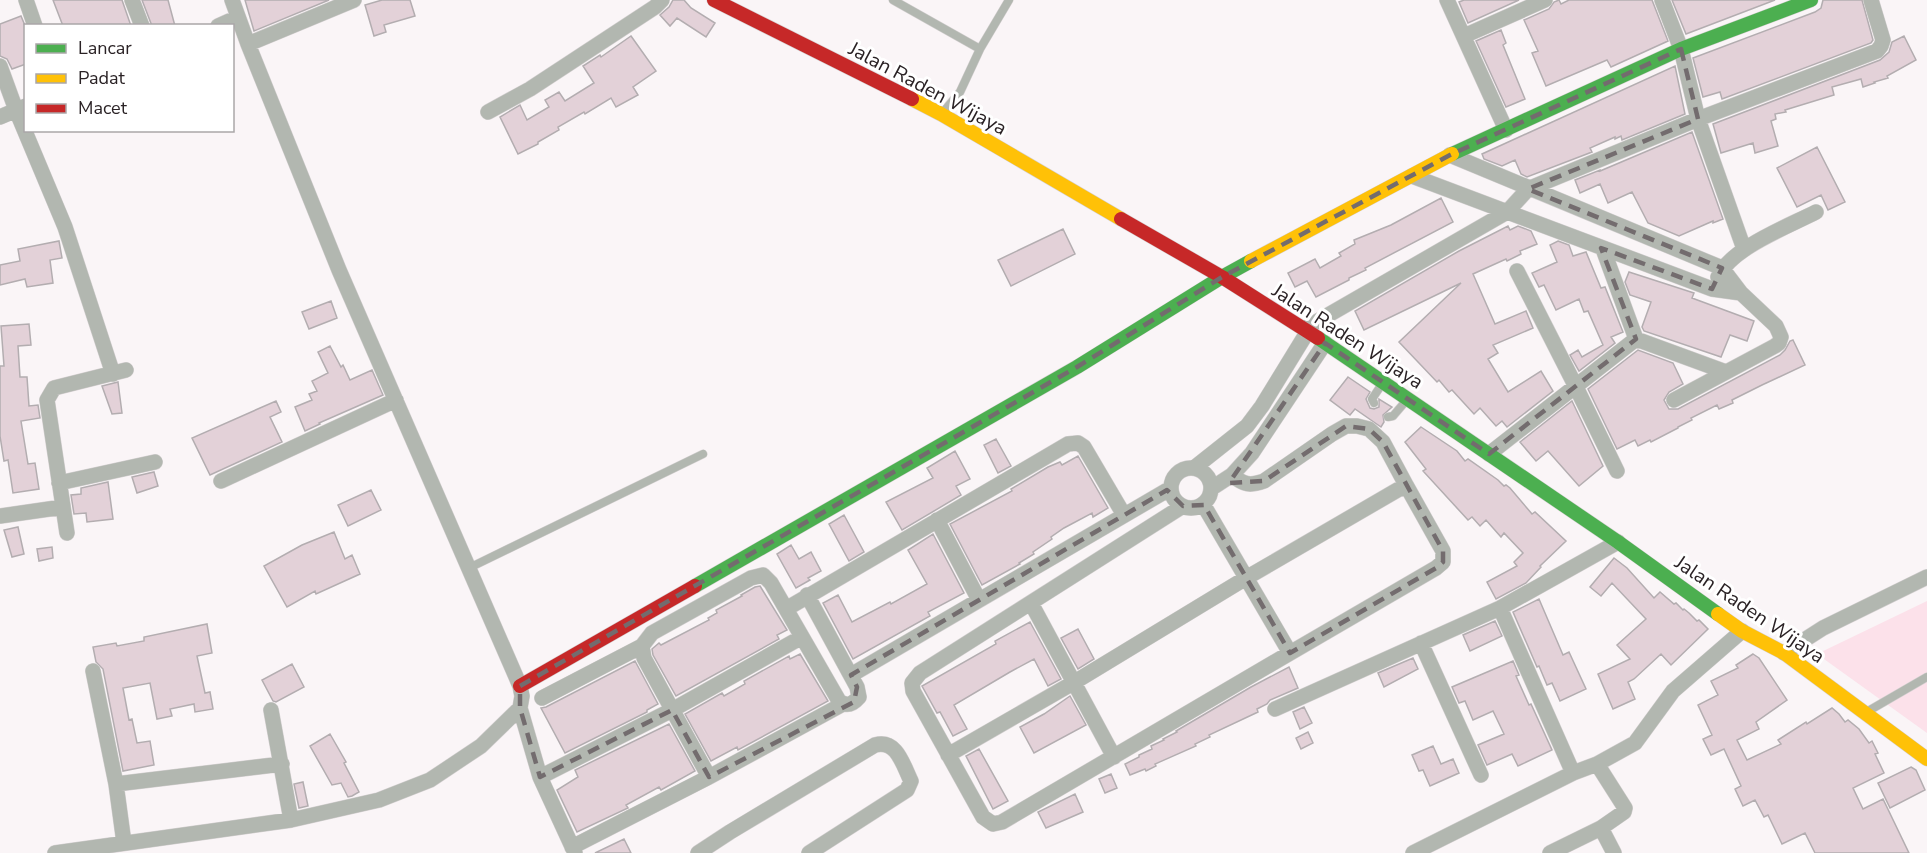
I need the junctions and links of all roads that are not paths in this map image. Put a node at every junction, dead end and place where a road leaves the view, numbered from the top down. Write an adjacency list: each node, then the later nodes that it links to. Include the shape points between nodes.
1 (26, 0): 15 (street)
2 (132, 0): 16 (street)
3 (232, 0): 14 (street)
4 (354, 0): 19 (street)
5 (662, 0): 24 (street, via 530,89)
6 (714, 0): 25 (main road, Jalan Raden Wijaya)
7 (893, 0): 20 (lane)
8 (1009, 0): 20 (lane)
9 (1448, 0): 18 (street)
10 (1545, 0): 18 (street)
11 (1662, 0): 21 (street)
12 (1811, 0): 21 (main road)
13 (1870, 0): 27 (street, via 1883,40 1879,49)
14 (238, 17): 17 (street); 19 (street)
15 (34, 24)
16 (141, 24)
17 (222, 24)
18 (1464, 36): 28 (street)
19 (248, 44): 49 (street)
20 (980, 49): 25 (lane, via 960,92)
21 (1681, 49): 27 (street); 28 (main road)
22 (0, 66): 23 (street)
23 (21, 108): 26 (street)
24 (488, 112)
25 (941, 114): 39 (main road, Jalan Raden Wijaya)
26 (0, 117)
27 (1698, 119): 32 (street); 36 (street)
28 (1506, 130): 30 (main road)
29 (30, 132): 62 (street, via 119,372 54,388 49,394 47,409)
30 (1450, 155): 31 (main road); 32 (street)
31 (1412, 176): 33 (street); 39 (main road)
32 (1528, 189): 33 (street); 37 (street)
33 (1507, 212): 35 (street); 42 (street)
34 (1816, 212): 36 (street)
35 (1603, 249): 40 (street); 43 (street)
36 (1744, 249): 37 (street)
37 (1722, 268): 40 (street); 41 (street)
38 (1516, 271): 47 (street)
39 (1222, 277): 42 (main road, Jalan Raden Wijaya); 92 (main road, via 1077,367)
40 (1712, 289): 41 (street)
41 (1741, 293): 45 (street, via 1776,326 1781,337 1775,346)
42 (1306, 330): 44 (main road, Jalan Raden Wijaya); 52 (street)
43 (1636, 339): 45 (street); 47 (street)
44 (1325, 343): 46 (main road, Jalan Raden Wijaya); 53 (street)
45 (1726, 372): 50 (street)
46 (1383, 382): 48 (main road, Jalan Raden Wijaya); 51 (lane, via 1372,399)
47 (1575, 385): 56 (street); 59 (street)
48 (1408, 399): 54 (lane); 56 (main road, Jalan Raden Wijaya)
49 (396, 400): 61 (street); 74 (street)
50 (1674, 400)
51 (1374, 403)
52 (1262, 406): 53 (street); 58 (street, via 1247,426)
53 (1276, 416): 60 (street)
54 (1388, 417)
55 (703, 454): 74 (lane)
56 (1490, 454): 73 (main road, Jalan Raden Wijaya)
57 (155, 462): 62 (street)
58 (1194, 468): 64 (street, via 1178,472); 65 (street, via 1207,475)
59 (1617, 471)
60 (1232, 475): 63 (street, via 1243,484 1264,482 1332,434 1346,426 1357,426 1369,429 1383,442); 65 (street)
61 (221, 481)
62 (59, 483): 68 (street)
63 (1406, 485): 76 (street); 86 (street, via 1443,551 1443,562)
64 (1171, 488): 67 (street, via 1174,499); 69 (street)
65 (1212, 488): 66 (street)
66 (1203, 504): 67 (street, via 1194,508); 76 (street)
67 (1183, 506): 79 (street)
68 (63, 507): 70 (street); 72 (street)
69 (1124, 515): 71 (street, via 1078,443 1068,444); 78 (street)
70 (0, 516)
71 (937, 520): 77 (street); 78 (street)
72 (67, 533)
73 (1618, 542): 80 (street); 82 (main road, Jalan Raden Wijaya)
74 (469, 568): 92 (street)
75 (1927, 577): 87 (street, via 1823,628)
76 (1246, 578): 86 (street); 91 (street)
77 (807, 595): 81 (street); 89 (street)
78 (979, 600): 89 (street)
79 (1031, 603): 91 (street); 100 (street, via 920,673 912,683)
80 (1500, 608): 84 (street); 105 (street)
81 (786, 609): 83 (street); 85 (street, via 763,575 751,578 652,633)
82 (1742, 631): 87 (main road, Jalan Raden Wijaya); 104 (street, via 1673,691 1635,743)
83 (802, 638): 94 (street); 98 (street)
84 (1421, 643): 96 (street); 106 (street)
85 (642, 646): 93 (street); 98 (street, via 644,658)
86 (1290, 653): 101 (street)
87 (1784, 653): 99 (main road, Jalan Raden Wijaya)
88 (93, 671): 109 (street)
89 (851, 675): 94 (street, via 859,697)
90 (1927, 677): 99 (lane)
91 (1073, 683): 100 (street); 101 (street)
92 (520, 686): 95 (street)
93 (542, 698)
94 (843, 705): 108 (street)
95 (520, 708): 107 (street); 110 (street, via 481,746 430,780 379,800)
96 (1275, 709)
97 (271, 710): 103 (street)
98 (672, 710): 107 (street); 108 (street)
99 (1866, 712): 102 (main road, Jalan Raden Wijaya)
100 (948, 755): 101 (street, via 984,817 993,824)
101 (1114, 757)
102 (1927, 759)
103 (282, 764): 109 (street); 110 (street)
104 (1597, 764): 105 (street); 111 (street, via 1625,808)
105 (1573, 773): 113 (street)
106 (1481, 775)
107 (540, 777): 114 (street)
108 (708, 777): 114 (street)
109 (116, 784): 112 (street)
110 (291, 820): 112 (street)
111 (1600, 828): 119 (street); 120 (street)
112 (124, 843): 115 (street)
113 (1431, 849): 118 (street)
114 (574, 850)
115 (55, 853)
116 (698, 853): 117 (street, via 875,745 893,747 911,781 907,790)
117 (809, 853)
118 (1413, 853)
119 (1550, 853)
120 (1614, 853)

